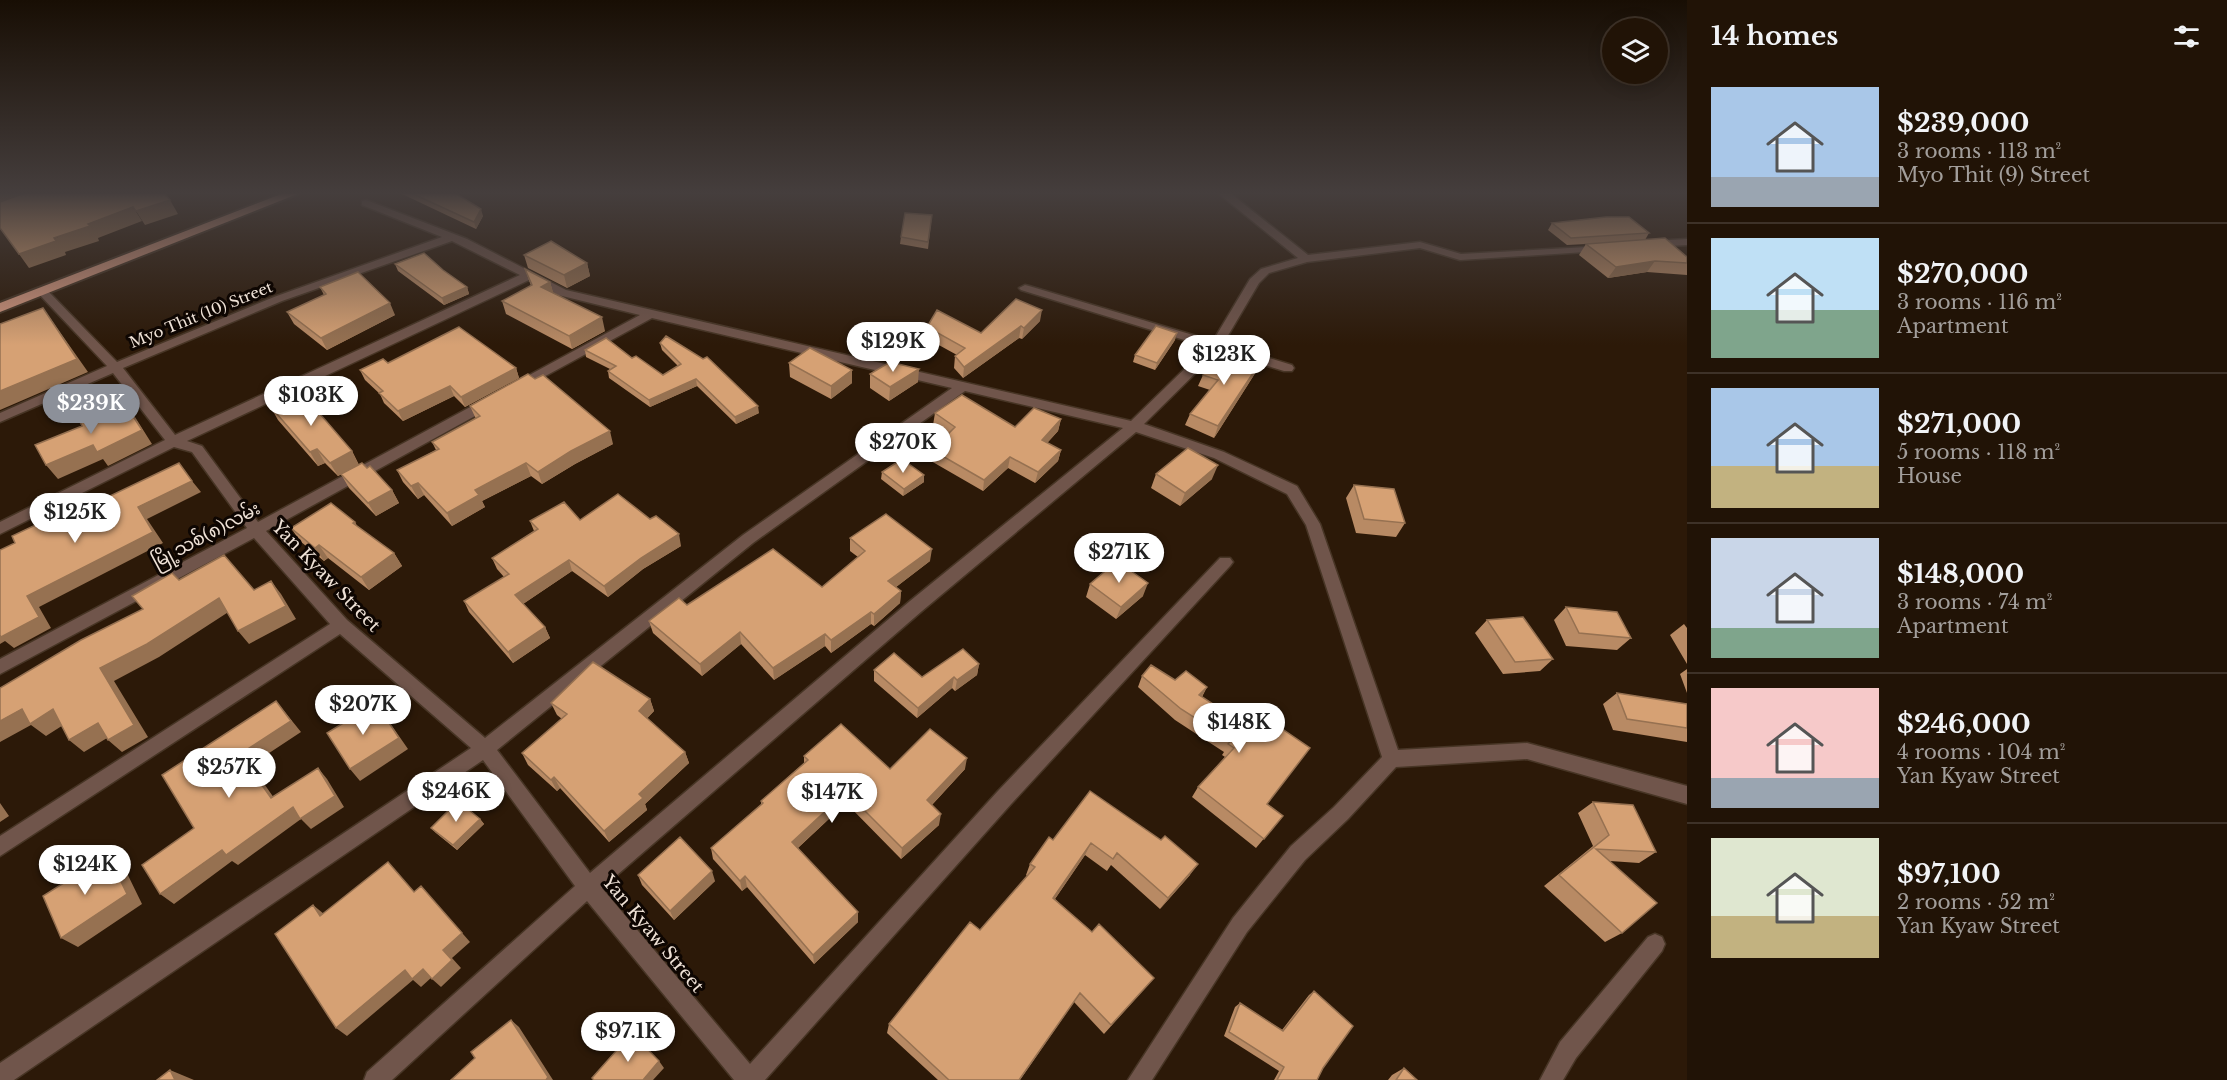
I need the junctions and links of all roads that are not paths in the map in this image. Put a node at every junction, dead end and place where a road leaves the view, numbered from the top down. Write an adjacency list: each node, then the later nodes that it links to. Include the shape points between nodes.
1 (165, 243): 11 (highway)
2 (434, 243): 15 (street, Myo Thit (10) Street, via 278,299)
3 (464, 243): 9 (street)
4 (1286, 243): 8 (street)
5 (1665, 243): 6 (street)
6 (1640, 245)
7 (1617, 247): 8 (street, via 1460,257 1420,245)
8 (1306, 259): 14 (street, via 1265,271 1254,281)
9 (528, 276): 13 (street, via 562,293); 20 (street)
10 (1025, 288): 14 (street)
11 (42, 291): 12 (highway); 15 (street)
12 (0, 308)
13 (650, 314): 17 (street); 22 (street, မြို့သစ်(၈)လမ်း)
14 (1216, 346): 16 (street); 19 (street)
15 (115, 367): 18 (street, Myo Thit (10) Street); 20 (street)
16 (1288, 368)
17 (963, 386): 19 (street); 26 (street, via 748,539)
18 (0, 418)
19 (1134, 426): 27 (street, via 1219,455 1292,490 1312,524); 30 (street, via 916,606)
20 (173, 442): 21 (street); 22 (street, Yan Kyaw Street, via 197,449)
21 (0, 528)
22 (256, 530): 24 (street, Yan Kyaw Street); 25 (street, မြို့သစ်(၈)လမ်း)
23 (1225, 562): 34 (street, via 1005,797)
24 (341, 625): 26 (street, Yan Kyaw Street); 29 (street)
25 (0, 667)
26 (485, 749): 30 (street, Yan Kyaw Street); 32 (street)
27 (1392, 759): 28 (street, via 1527,752); 35 (street, via 1299,853 1240,925)
28 (1687, 795)
29 (0, 847)
30 (588, 887): 33 (street); 34 (street, Yan Kyaw Street)
31 (1654, 944): 36 (street, via 1568,1050)
32 (0, 1076)
33 (375, 1080)
34 (750, 1080)
35 (1139, 1080)
36 (1551, 1080)

